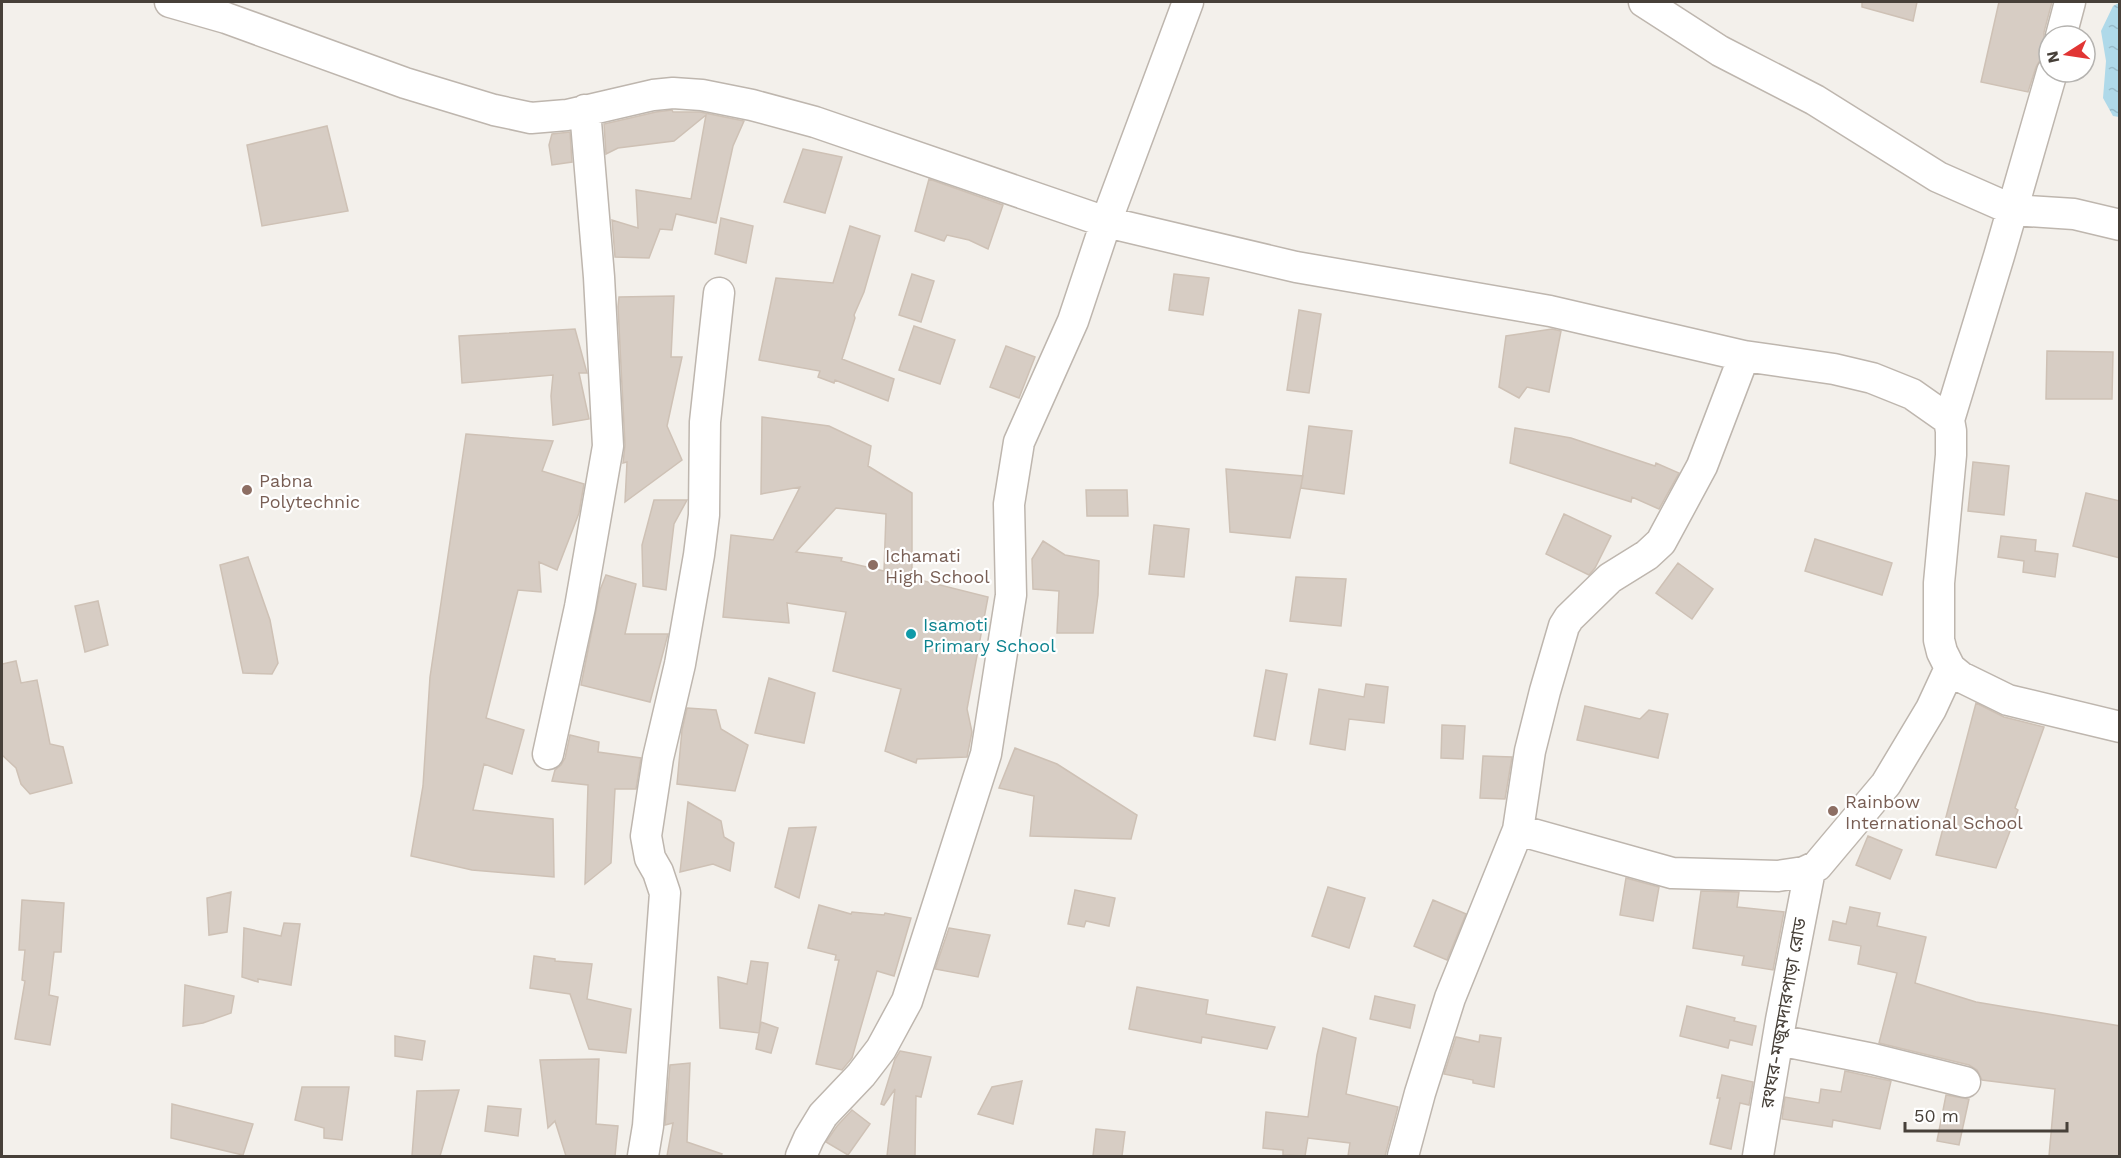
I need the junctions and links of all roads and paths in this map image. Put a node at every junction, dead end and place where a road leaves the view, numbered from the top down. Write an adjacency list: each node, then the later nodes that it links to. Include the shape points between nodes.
1 (170, 2): 7 (street, via 494,110 531,118)
2 (1188, 2): 9 (street)
3 (1644, 2): 8 (street, via 1720,51 1815,100 1938,177)
4 (2070, 2): 5 (street)
5 (2064, 24)
6 (2049, 84): 8 (street)
7 (585, 110): 9 (street, via 673,93 753,105 815,122); 16 (street, via 608,446 580,607)
8 (2013, 210): 10 (street, via 2074,214); 13 (street)
9 (1106, 222): 12 (street, via 1296,267 1550,311); 22 (street, via 1073,321 1019,442 1009,504 1011,595 986,754 907,1001 881,1049 823,1115)
10 (2120, 225)
11 (719, 292): 21 (street, via 705,422 704,515 699,555 646,836 650,858 665,893)
12 (1744, 356): 13 (street, via 1872,378 1912,394); 17 (street, via 1702,466 1661,542 1610,578 1564,626 1533,741)
13 (1949, 420): 14 (street, via 1952,449 1939,583 1939,640)
14 (1950, 668): 15 (street, via 2008,700); 18 (street, via 1931,709 1886,784)
15 (2120, 727)
16 (548, 754)
17 (1518, 830): 18 (street, via 1672,873 1779,876); 23 (street, via 1450,998)
18 (1810, 870): 19 (street, রথঘর-মজুমদারপাড়া রোড)
19 (1778, 1040): 20 (street); 24 (street, রথঘর-মজুমদারপাড়া রোড)
20 (1965, 1082)
21 (643, 1156)
22 (801, 1156)
23 (1403, 1156)
24 (1758, 1156)

